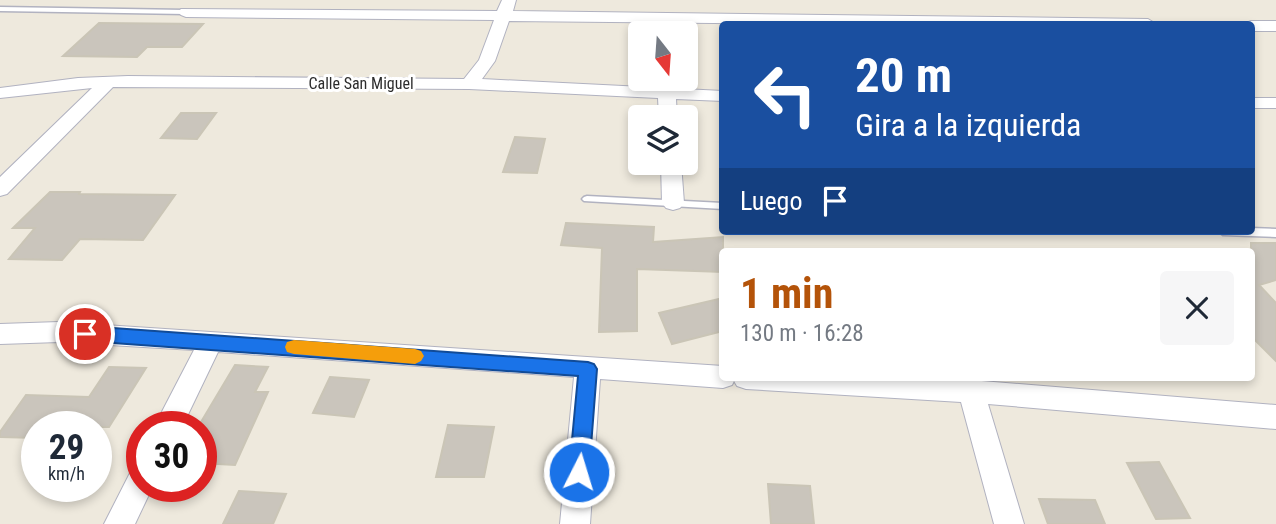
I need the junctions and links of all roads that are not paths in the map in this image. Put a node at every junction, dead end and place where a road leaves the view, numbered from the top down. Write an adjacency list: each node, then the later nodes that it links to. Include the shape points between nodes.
1 (508, 8): 3 (street); 4 (street); 8 (street, via 487,61)
2 (0, 9): 3 (lane)
3 (186, 12)
4 (1028, 21)
5 (1255, 26): 6 (street)
6 (1276, 26)
7 (108, 82): 8 (street, Calle San Miguel); 9 (street, Calle San Miguel); 16 (street)
8 (469, 84): 10 (street, Calle San Miguel)
9 (0, 93)
10 (667, 95): 11 (street, Calle San Miguel); 14 (street)
11 (719, 96)
12 (1255, 103): 13 (street)
13 (1276, 103)
14 (667, 105)
15 (672, 175): 18 (street)
16 (0, 188)
17 (587, 199): 18 (lane)
18 (673, 203): 19 (lane)
19 (719, 206)
20 (1255, 232): 21 (lane)
21 (1276, 233)
22 (0, 334): 23 (street, via 60,332)
23 (211, 341): 24 (street); 28 (street)
24 (588, 369): 25 (street); 32 (street)
25 (719, 377)
26 (802, 381): 27 (street)
27 (971, 390): 29 (street); 33 (street)
28 (176, 411)
29 (1276, 417)
30 (131, 502): 31 (street)
31 (120, 524)
32 (575, 524)
33 (1009, 524)

